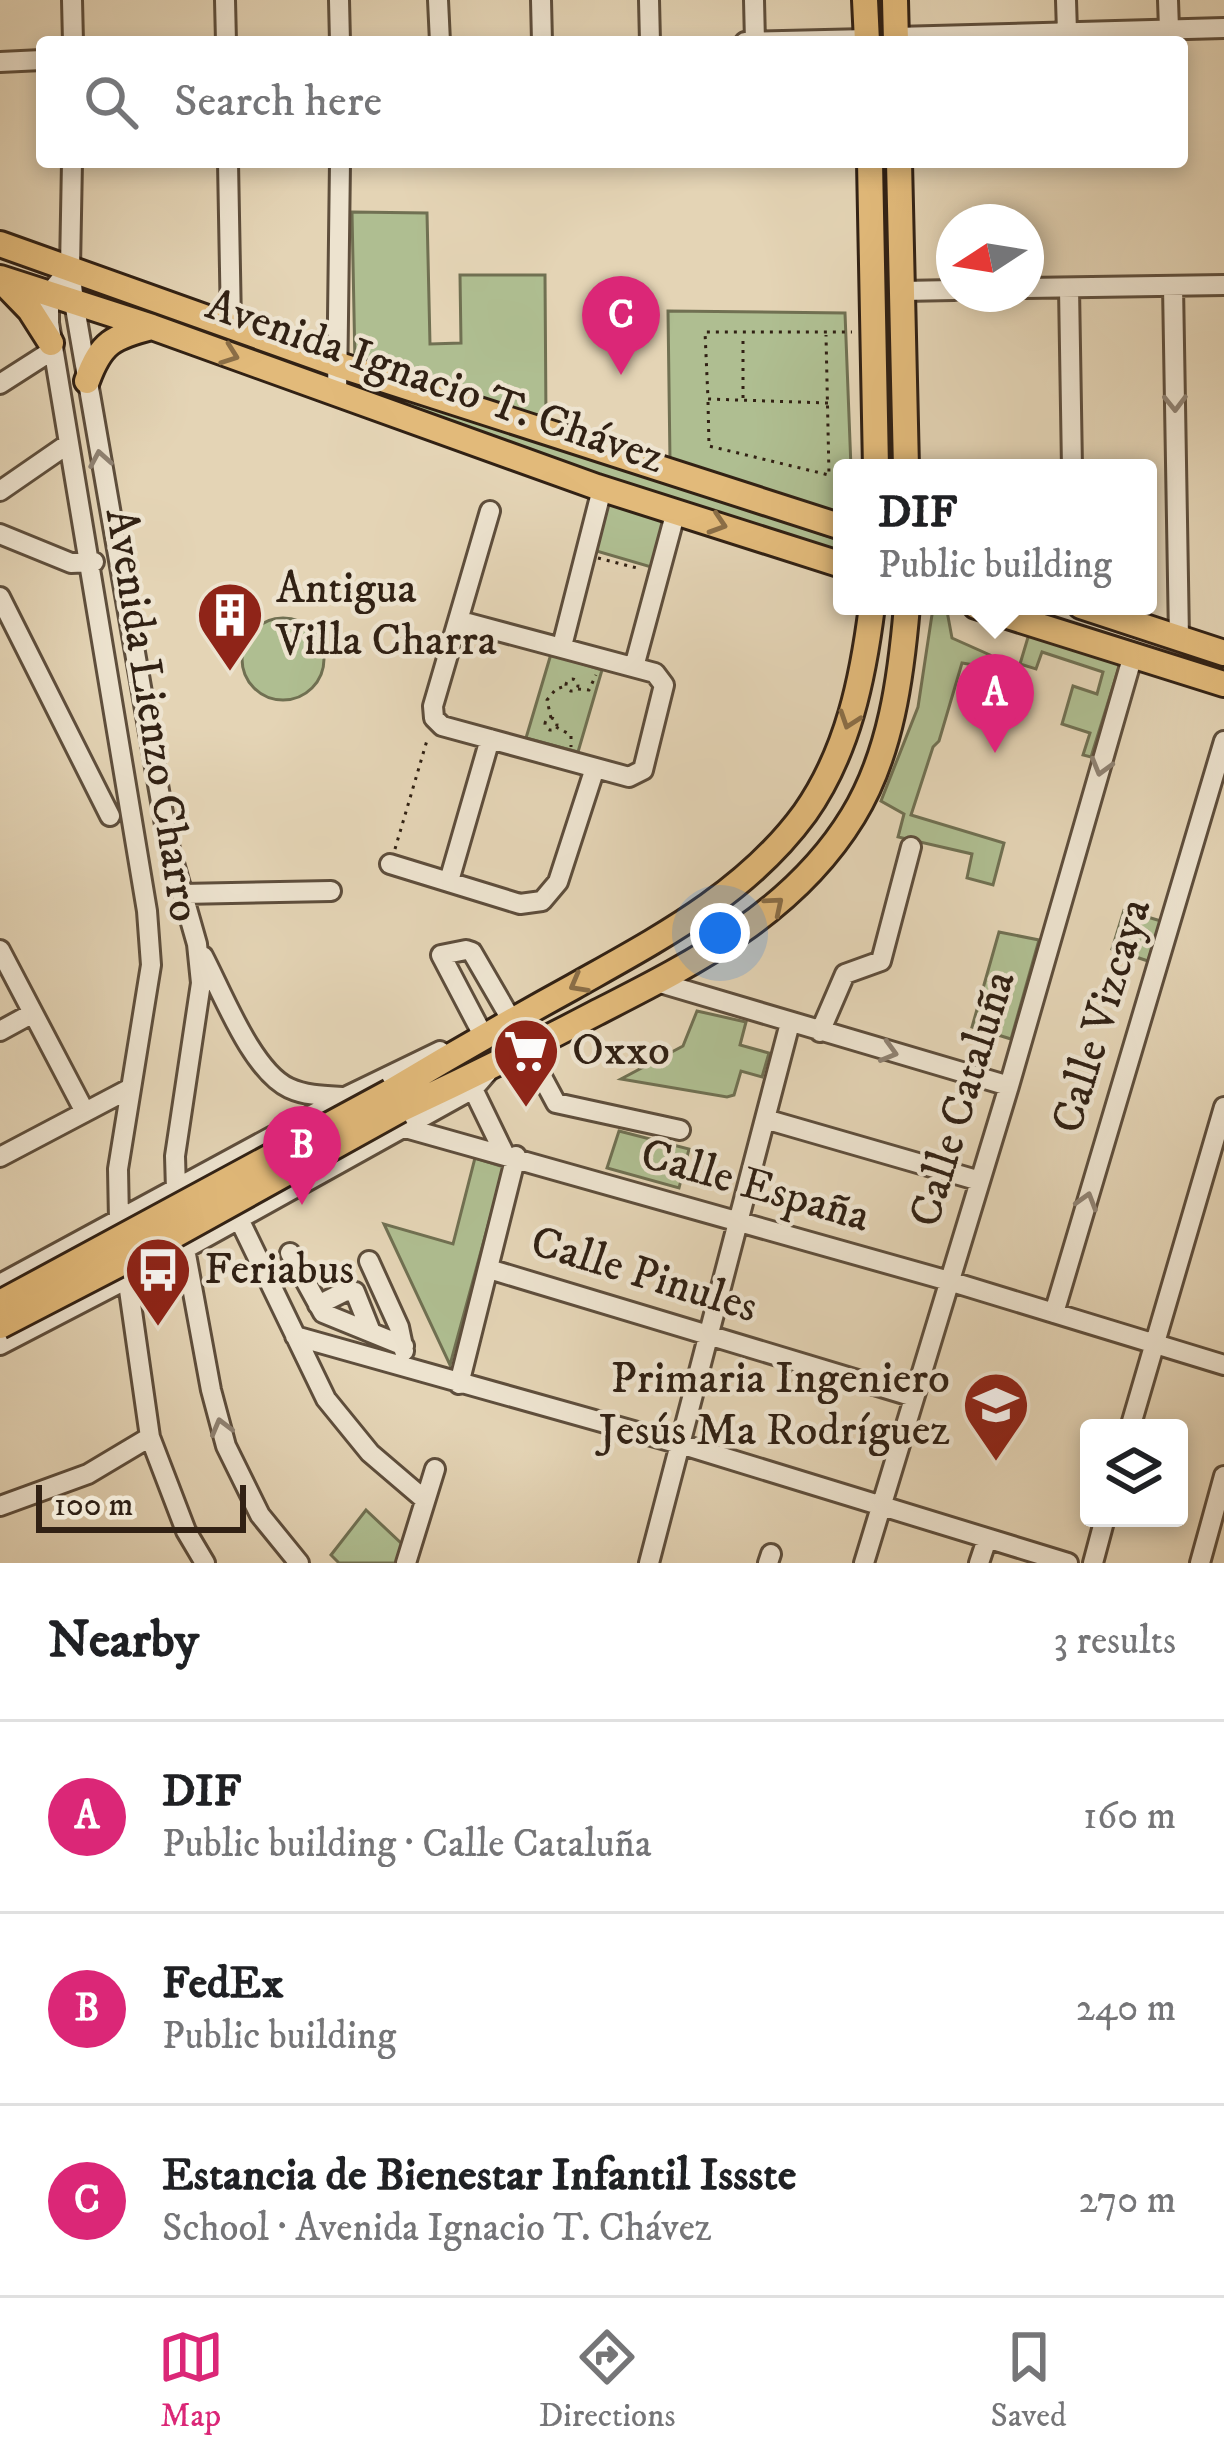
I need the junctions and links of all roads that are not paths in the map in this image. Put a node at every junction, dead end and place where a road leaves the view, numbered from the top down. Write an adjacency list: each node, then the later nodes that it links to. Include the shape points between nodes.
1 (72, 0): 15 (street)
2 (225, 0): 16 (street)
3 (338, 0): 17 (street)
4 (438, 0): 18 (street)
5 (541, 0): 19 (street)
6 (649, 0): 20 (street)
7 (754, 0): 21 (street)
8 (866, 0): 22 (main road)
9 (896, 0): 23 (main road)
10 (1066, 0): 14 (street)
11 (1168, 0): 13 (street)
12 (1224, 28): 13 (street)
13 (1169, 29): 14 (street)
14 (1067, 32): 24 (street)
15 (74, 36)
16 (226, 36)
17 (340, 36)
18 (440, 36)
19 (542, 36)
20 (650, 36)
21 (755, 36)
22 (867, 36)
23 (896, 36)
24 (982, 36)
25 (36, 61): 26 (street)
26 (0, 62)
27 (72, 168): 33 (street, Avenida Lienzo Charro)
28 (228, 168): 43 (street)
29 (340, 168): 46 (street)
30 (870, 168): 51 (main road)
31 (899, 168): 39 (main road)
32 (0, 244): 33 (main road, Avenida Ignacio T. Chávez)
33 (70, 268): 41 (street); 42 (street, Avenida Lienzo Charro); 43 (main road, Avenida Ignacio T. Chávez)
34 (0, 278): 41 (main road, Avenida Ignacio T. Chávez); 45 (main road, via 30,310)
35 (1224, 285): 36 (street)
36 (1173, 286): 38 (street); 69 (street, one-way to 69)
37 (1044, 288): 38 (street)
38 (1069, 288): 53 (street)
39 (902, 290): 40 (street); 52 (main road)
40 (936, 290)
41 (49, 294): 42 (main road, Avenida Ignacio T. Chávez); 45 (street, Avenida Lienzo Charro)
42 (74, 302): 44 (main road, Avenida Ignacio T. Chávez); 47 (street, Avenida Lienzo Charro)
43 (231, 324): 46 (main road, Avenida Ignacio T. Chávez)
44 (152, 327): 47 (main road, via 108,342); 49 (main road, Avenida Ignacio T. Chávez, one-way to 49)
45 (47, 351): 48 (street); 50 (street, Avenida Lienzo Charro)
46 (339, 365): 49 (street); 58 (main road, Avenida Ignacio T. Chávez)
47 (87, 381): 60 (street, Avenida Lienzo Charro, one-way to 47)
48 (0, 384)
49 (337, 394): 54 (main road, Avenida Ignacio T. Chávez)
50 (68, 444): 55 (street); 62 (street, Avenida Lienzo Charro)
51 (876, 459)
52 (906, 459)
53 (1072, 459)
54 (602, 489): 57 (main road, Avenida Ignacio T. Chávez); 70 (street)
55 (0, 490)
56 (490, 511): 68 (street)
57 (676, 511): 61 (main road, Avenida Ignacio T. Chávez, one-way to 61); 73 (street)
58 (833, 523)
59 (0, 534): 62 (street)
60 (117, 558): 62 (street); 83 (street, Avenida Lienzo Charro)
61 (833, 562)
62 (88, 564): 96 (street, Avenida Lienzo Charro, via 148,911 151,965)
63 (0, 596): 78 (street)
64 (870, 615): 88 (main road, one-way to 88, via 852,715 830,770 757,871 656,940)
65 (906, 615): 86 (main road, one-way to 65, via 781,901 856,812 888,728)
66 (1005, 615): 72 (main road)
67 (1109, 615): 69 (main road)
68 (459, 626): 70 (street); 75 (street, via 434,718)
69 (1179, 638): 71 (main road)
70 (562, 646): 73 (street)
71 (1224, 653)
72 (1133, 655): 74 (main road); 95 (street, Calle Cataluña, one-way to 95)
73 (634, 667): 77 (street, via 664,685 643,770 629,777)
74 (1224, 684)
75 (490, 739): 77 (street); 81 (street)
76 (1224, 741): 126 (street, Calle Vizcaya, one-way to 76)
77 (596, 768): 81 (street, via 558,882 542,901 520,904)
78 (110, 816)
79 (911, 847): 91 (street, via 881,962 845,974)
80 (391, 863): 81 (street)
81 (449, 881)
82 (331, 891): 83 (street)
83 (182, 894): 84 (street, Avenida Lienzo Charro)
84 (197, 944): 98 (street, via 272,1077 302,1092); 108 (street, Avenida Lienzo Charro, via 201,983)
85 (0, 950): 87 (street)
86 (657, 982): 89 (street); 93 (main road)
87 (33, 1013): 90 (street); 101 (street)
88 (512, 1021): 92 (main road); 92 (street, via 472,952 441,956)
89 (790, 1023): 91 (street); 102 (street)
90 (0, 1031)
91 (820, 1032): 95 (street, one-way to 95)
92 (476, 1041): 98 (street); 100 (main road)
93 (526, 1049): 94 (main road); 103 (street, via 562,1107)
94 (492, 1067): 97 (street); 100 (main road)
95 (1009, 1086): 107 (street, Calle Cataluña)
96 (129, 1089): 101 (street); 111 (street, Avenida Lienzo Charro)
97 (473, 1089): 100 (street); 105 (street)
98 (345, 1097): 104 (street)
99 (1224, 1108): 131 (street)
100 (397, 1109): 105 (street, Calle España); 109 (street); 124 (main road, bridge); 127 (main road, bridge)
101 (85, 1112): 106 (street)
102 (765, 1119): 107 (street); 112 (street)
103 (680, 1130)
104 (247, 1153): 108 (street); 109 (street, via 249,1185)
105 (510, 1154): 112 (street, Calle España); 117 (street)
106 (0, 1157)
107 (980, 1181): 120 (street, Calle Cataluña)
108 (176, 1190): 111 (street); 114 (street, Avenida Lienzo Charro)
109 (274, 1198): 110 (street)
110 (239, 1219): 114 (street); 122 (street)
111 (119, 1220): 113 (street); 119 (street, Avenida Lienzo Charro)
112 (736, 1223): 120 (street, Calle España); 129 (street)
113 (71, 1246): 121 (street); 123 (street, via 97,1263)
114 (185, 1249): 119 (street); 149 (street, Avenida Lienzo Charro, one-way to 114, via 260,1515 226,1446)
115 (290, 1253): 118 (street)
116 (369, 1261): 133 (street)
117 (488, 1269): 129 (street, Calle Pinules); 136 (street)
118 (302, 1275): 122 (street); 125 (street)
119 (126, 1280): 123 (street); 139 (street, Avenida Lienzo Charro)
120 (950, 1281): 126 (street, Calle España); 137 (street, Calle Cataluña)
121 (0, 1284)
122 (273, 1290): 130 (street)
123 (95, 1296): 132 (street)
124 (0, 1303)
125 (318, 1305): 128 (street, via 332,1320); 128 (street, via 355,1292)
126 (1054, 1313): 131 (street, Calle España)
127 (0, 1326)
128 (371, 1332): 133 (street)
129 (708, 1335): 137 (street, Calle Pinules); 140 (street)
130 (295, 1336): 135 (street); 143 (street, via 326,1400 370,1454)
131 (1154, 1344): 134 (street, Calle España); 138 (street)
132 (0, 1345)
133 (404, 1346): 135 (street)
134 (1224, 1365)
135 (404, 1368): 136 (street)
136 (459, 1384): 140 (street)
137 (914, 1397): 145 (street, Calle Cataluña)
138 (1133, 1419)
139 (150, 1437): 144 (street, via 88,1474); 148 (street, Avenida Lienzo Charro)
140 (680, 1444): 145 (street); 151 (street)
141 (435, 1468): 143 (street)
142 (1224, 1477): 156 (street)
143 (425, 1500): 150 (street)
144 (0, 1506)
145 (881, 1506): 147 (street); 152 (street, Calle Cataluña)
146 (1103, 1527): 155 (street)
147 (987, 1538): 153 (street); 154 (street)
148 (205, 1563)
149 (299, 1563)
150 (406, 1563)
151 (649, 1563)
152 (864, 1563)
153 (979, 1563)
154 (1068, 1563)
155 (1093, 1563)
156 (1199, 1563)

